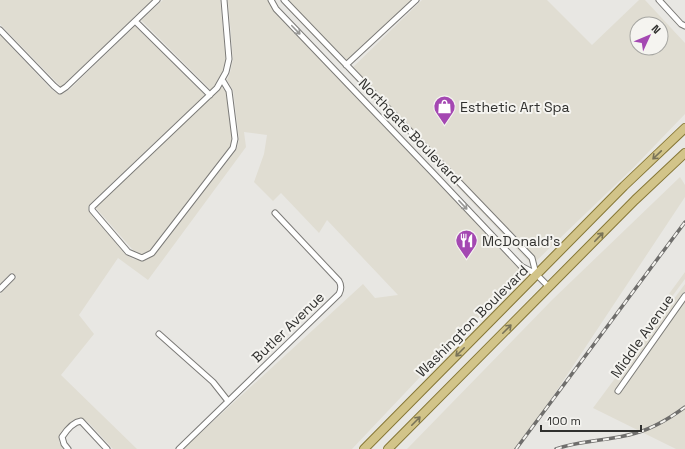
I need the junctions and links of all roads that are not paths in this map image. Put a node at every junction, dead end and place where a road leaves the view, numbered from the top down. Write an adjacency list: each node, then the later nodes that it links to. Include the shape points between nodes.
1 (157, 0): 7 (street)
2 (224, 0): 11 (street, via 229,59)
3 (271, 0): 16 (street, Northgate Boulevard, one-way to 16, via 280,13 520,266)
4 (284, 0): 10 (street, Northgate Boulevard)
5 (416, 0): 10 (street)
6 (659, 0): 8 (street)
7 (135, 20): 9 (street, via 60,91); 12 (street)
8 (685, 26)
9 (0, 30)
10 (346, 65): 16 (street, Northgate Boulevard, via 532,258)
11 (222, 81): 12 (street); 12 (street, via 230,91 235,139 233,148 152,253 142,258 130,254 92,207)
12 (210, 95)
13 (685, 128): 16 (main road, Washington Boulevard, one-way to 16)
14 (685, 153): 18 (main road, one-way to 14)
15 (275, 213): 23 (street, Butler Avenue, via 339,281 341,291)
16 (536, 274): 18 (street, Northgate Boulevard); 27 (main road, Washington Boulevard, one-way to 27)
17 (12, 277): 19 (street)
18 (549, 287): 28 (main road, one-way to 18)
19 (0, 289)
20 (685, 296): 22 (street, Middle Avenue)
21 (159, 334): 23 (street, via 213,382)
22 (618, 391)
23 (228, 400): 26 (street, Butler Avenue)
24 (68, 449): 25 (street, via 62,437 77,422 81,422)
25 (108, 449)
26 (178, 449)
27 (364, 449)
28 (388, 449)

